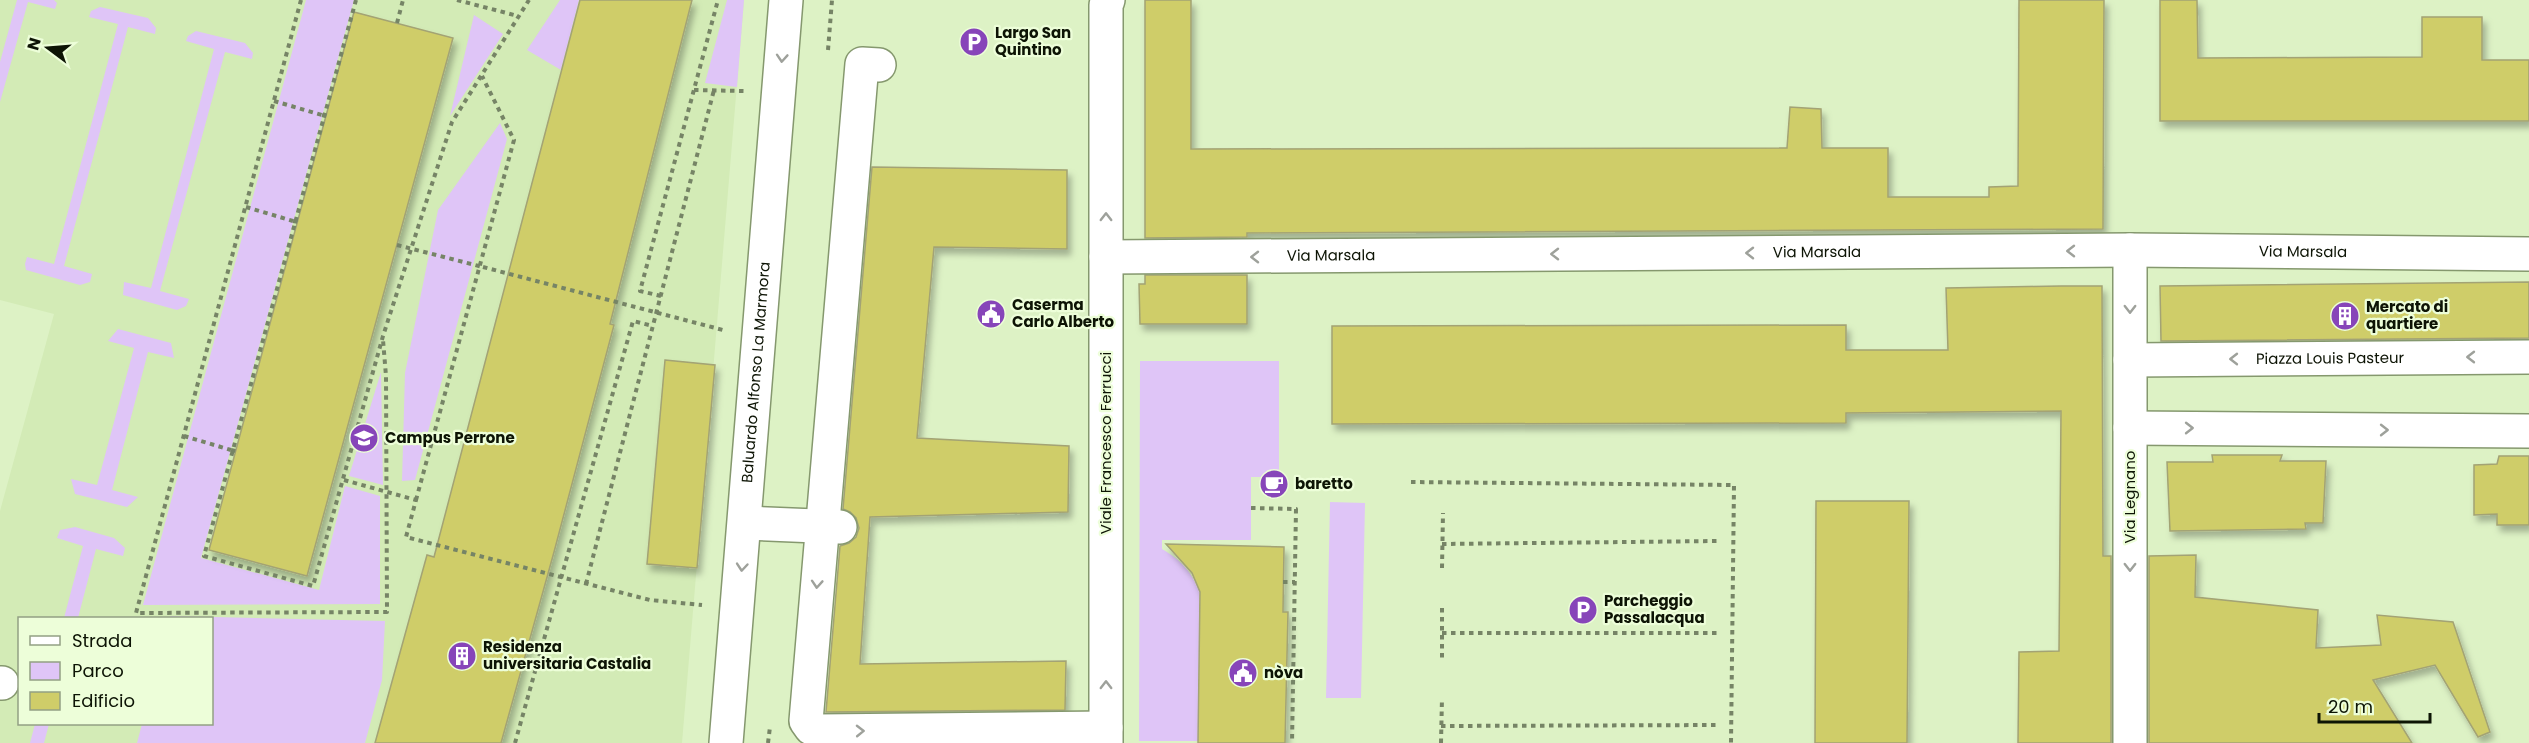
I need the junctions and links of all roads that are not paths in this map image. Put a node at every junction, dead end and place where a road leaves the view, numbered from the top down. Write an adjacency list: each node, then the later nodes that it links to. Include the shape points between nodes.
1 (786, 0): 11 (street, Baluardo Alfonso La Marmora, one-way to 11)
2 (1105, 2): 6 (street, Viale Francesco Ferrucci, one-way to 2)
3 (879, 65): 12 (street, via 862,64)
4 (2130, 250): 5 (street, Via Marsala); 6 (street, Via Marsala, one-way to 6); 8 (street, Via Legnano, one-way to 8)
5 (2529, 254)
6 (1106, 257): 13 (street, Viale Francesco Ferrucci, one-way to 6)
7 (2529, 357): 8 (street, Piazza Louis Pasteur, one-way to 8)
8 (2130, 360): 9 (street, Via Legnano)
9 (2130, 428): 10 (street, one-way to 10); 15 (street, Via Legnano, one-way to 15)
10 (2529, 431)
11 (746, 523): 12 (street); 14 (street, Baluardo Alfonso La Marmora, one-way to 14)
12 (830, 527): 13 (street, one-way to 13, via 806,721 812,728)
13 (1106, 735)
14 (726, 743)
15 (2130, 743)

